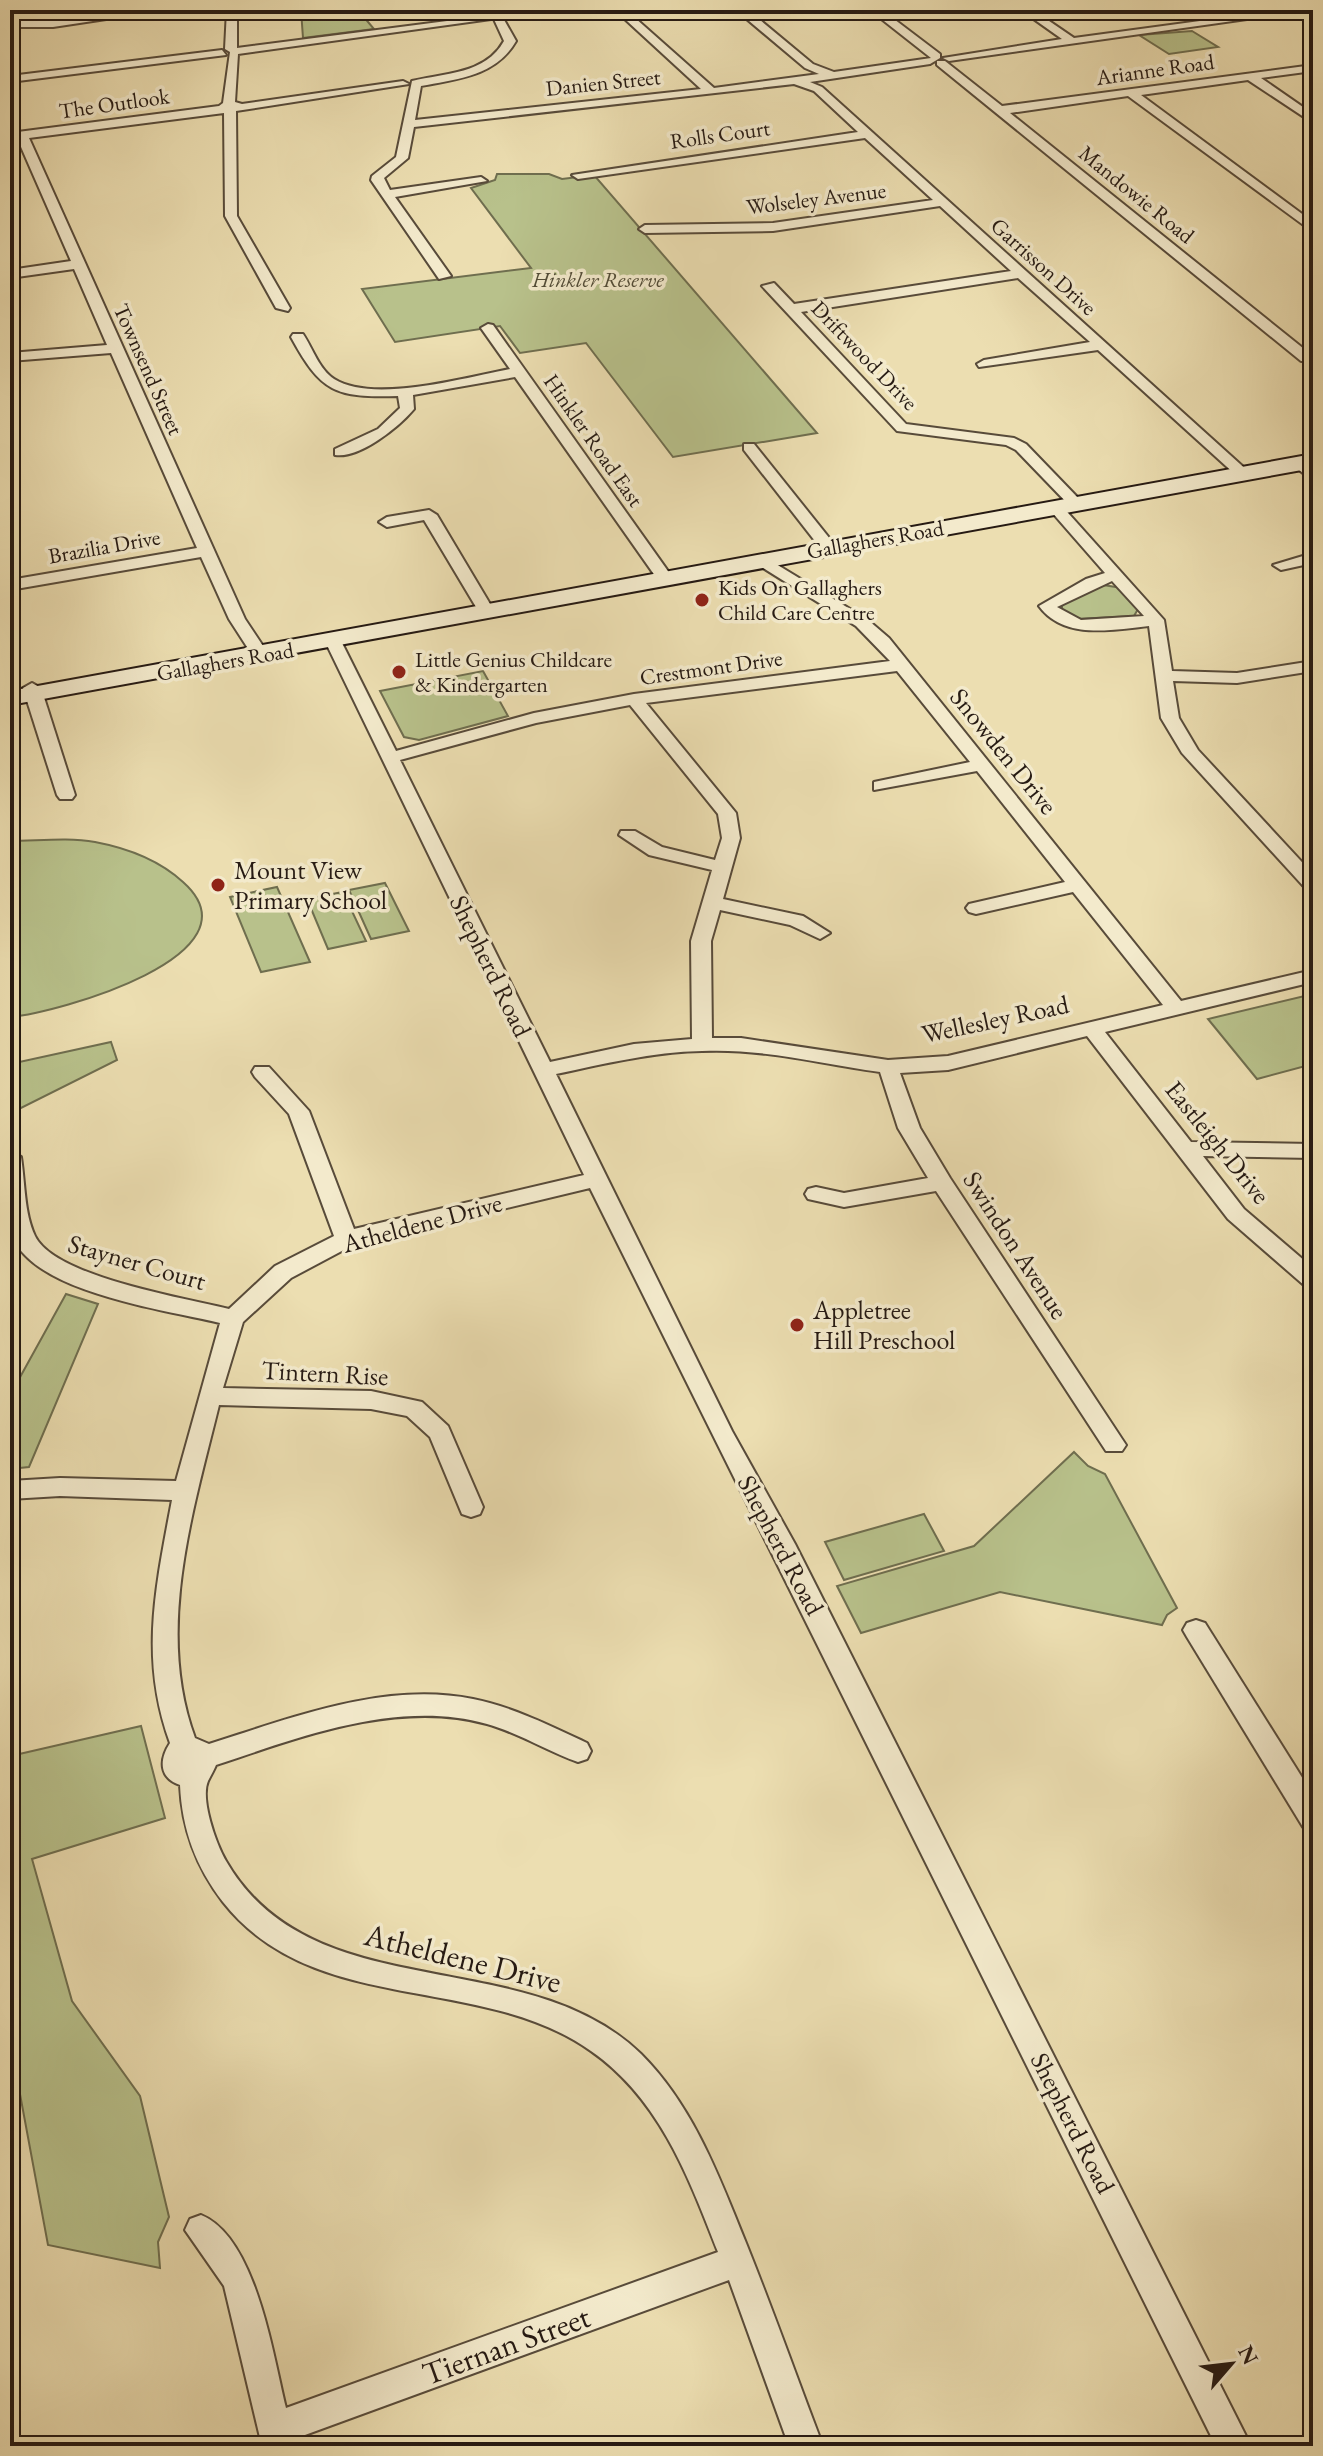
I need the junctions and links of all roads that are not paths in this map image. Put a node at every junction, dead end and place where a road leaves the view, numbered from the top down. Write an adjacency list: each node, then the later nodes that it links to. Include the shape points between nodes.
1 (31, 10): 15 (street)
2 (161, 10): 10 (street)
3 (232, 10): 18 (street)
4 (543, 10): 11 (street)
5 (620, 10): 27 (street)
6 (741, 10): 22 (street)
7 (875, 10): 19 (street, Mandowie Road)
8 (1026, 10): 17 (street)
9 (1298, 10): 13 (main road); 16 (street, Danien Street)
10 (105, 14): 15 (street)
11 (492, 17): 18 (street); 26 (street, The Outlook, via 509,36 509,45 495,60 473,71)
12 (1172, 17): 16 (street)
13 (1313, 20)
14 (10, 24): 15 (street)
15 (38, 24)
16 (1187, 27): 17 (street, Danien Street)
17 (1070, 40): 19 (street, Danien Street)
18 (231, 52): 23 (street); 29 (street)
19 (939, 60): 22 (street, Danien Street); 30 (street, Mandowie Road)
20 (1313, 68): 21 (street, Arianne Road)
21 (1250, 76): 28 (street, Arianne Road); 31 (street)
22 (818, 77): 24 (street, Garrisson Drive); 25 (street, Danien Street); 33 (street, Garrisson Drive)
23 (10, 79)
24 (796, 81): 25 (street, Danien Street)
25 (765, 85): 27 (street, Danien Street)
26 (410, 86): 29 (street, The Outlook); 32 (street)
27 (711, 92): 32 (street, Danien Street)
28 (1130, 92): 30 (street, Arianne Road); 39 (street)
29 (232, 107): 34 (street, The Outlook); 46 (street, via 231,216)
30 (1002, 110): 53 (street, Mandowie Road)
31 (1313, 119)
32 (408, 123): 37 (street, via 402,158 378,176)
33 (866, 134): 35 (street, Rolls Court); 38 (street, Garrisson Drive)
34 (16, 137): 41 (street, Townsend Street)
35 (578, 175)
36 (481, 181): 37 (street)
37 (388, 194): 44 (street)
38 (943, 202): 40 (street, Wolseley Avenue, via 773,227); 42 (street, Garrisson Drive)
39 (1313, 228)
40 (645, 229)
41 (78, 264): 43 (street); 51 (street, Townsend Street)
42 (1022, 273): 47 (street, Driftwood Drive); 50 (street, Garrisson Drive)
43 (10, 274)
44 (444, 276)
45 (769, 286): 47 (street, Driftwood Drive)
46 (283, 308)
47 (791, 309): 61 (street, Driftwood Drive, via 902,428 1009,441 1021,447)
48 (488, 328): 55 (street, Hinkler Road East)
49 (298, 337): 56 (street, via 319,374 335,385)
50 (1100, 345): 54 (street); 60 (street, Garrisson Drive)
51 (116, 348): 52 (street); 64 (street, Townsend Street)
52 (10, 357)
53 (1310, 357)
54 (984, 364)
55 (519, 372): 56 (street); 69 (street, Hinkler Road East)
56 (405, 391): 58 (street, via 407,409 383,432)
57 (749, 447): 63 (street)
58 (340, 452)
59 (1308, 466): 60 (street, Gallaghers Road)
60 (1242, 473): 61 (street, Gallaghers Road)
61 (1065, 505): 63 (street, Gallaghers Road); 68 (street, Driftwood Drive)
62 (387, 522): 71 (street, via 429,515)
63 (828, 547): 66 (street, Gallaghers Road)
64 (206, 551): 70 (street, Brazilia Drive); 74 (street, Townsend Street)
65 (1313, 558): 67 (street)
66 (761, 560): 69 (street, Gallaghers Road); 75 (street, Snowden Drive, via 862,623)
67 (1281, 565)
68 (1117, 574): 72 (street, Driftwood Drive); 72 (street, via 1047,606 1051,614 1075,624)
69 (664, 577): 71 (street, Gallaghers Road)
70 (10, 585)
71 (485, 609): 73 (street, Gallaghers Road)
72 (1156, 620): 77 (street)
73 (330, 637): 74 (street, Gallaghers Road); 78 (street, Gallaghers Road); 80 (street, Shepherd Road)
74 (250, 646): 78 (street, Gallaghers Road)
75 (902, 665): 79 (street, Crestmont Drive); 81 (street, Snowden Drive)
76 (1313, 666): 77 (street, via 1237,678)
77 (1166, 676): 87 (street, via 1170,718 1191,753)
78 (21, 693): 83 (street)
79 (634, 699): 80 (street, Crestmont Drive, via 534,718); 85 (street, via 727,813 731,838)
80 (389, 758): 96 (street, Shepherd Road)
81 (982, 765): 82 (street); 86 (street, Snowden Drive)
82 (880, 786)
83 (66, 795)
84 (628, 835): 85 (street, via 656,851)
85 (721, 867): 88 (street)
86 (1078, 885): 89 (street); 92 (street, Snowden Drive)
87 (1313, 885)
88 (711, 902): 90 (street, via 796,920); 94 (street, via 699,964)
89 (976, 908)
90 (820, 933)
91 (1313, 976): 92 (street, Wellesley Road)
92 (1176, 1008): 93 (street, Wellesley Road)
93 (1091, 1028): 95 (street, Wellesley Road, via 948,1063); 98 (street, Eastleigh Drive)
94 (702, 1044): 95 (street, Wellesley Road); 96 (street, Wellesley Road, via 634,1051)
95 (888, 1067): 102 (street, Swindon Avenue, via 909,1128)
96 (543, 1070): 101 (street, Shepherd Road)
97 (262, 1072): 104 (street, via 299,1111)
98 (1187, 1149): 99 (street); 105 (street, Eastleigh Drive, via 1236,1214)
99 (1313, 1151)
100 (10, 1157): 106 (street, Stayner Court, via 24,1239 36,1257 70,1275)
101 (596, 1179): 104 (street, Atheldene Drive); 120 (street, Shepherd Road)
102 (942, 1183): 103 (street, via 844,1200); 108 (street, Swindon Avenue)
103 (816, 1194)
104 (346, 1239): 106 (street, Atheldene Drive, via 283,1272)
105 (1313, 1280)
106 (233, 1318): 107 (street, Atheldene Drive)
107 (212, 1396): 110 (street, Atheldene Drive); 111 (street, Tintern Rise, via 371,1400 414,1408 440,1432)
108 (1114, 1445)
109 (10, 1490): 110 (street)
110 (186, 1491): 114 (street, Atheldene Drive, via 167,1594 163,1654 173,1715)
111 (471, 1507)
112 (1196, 1630): 115 (street)
113 (578, 1751): 114 (street, via 504,1718 456,1707 409,1706 359,1713)
114 (195, 1760): 117 (street, Atheldene Drive, via 197,1824 210,1860 228,1891 251,1915 285,1940 346,1966 516,2002 591,2035 627,2061 678,2123)
115 (1313, 1819)
116 (201, 2230): 118 (street, via 238,2279)
117 (738, 2261): 118 (street, Tiernan Street); 119 (street, Atheldene Drive)
118 (277, 2438)
119 (806, 2446)
120 (1234, 2446)

